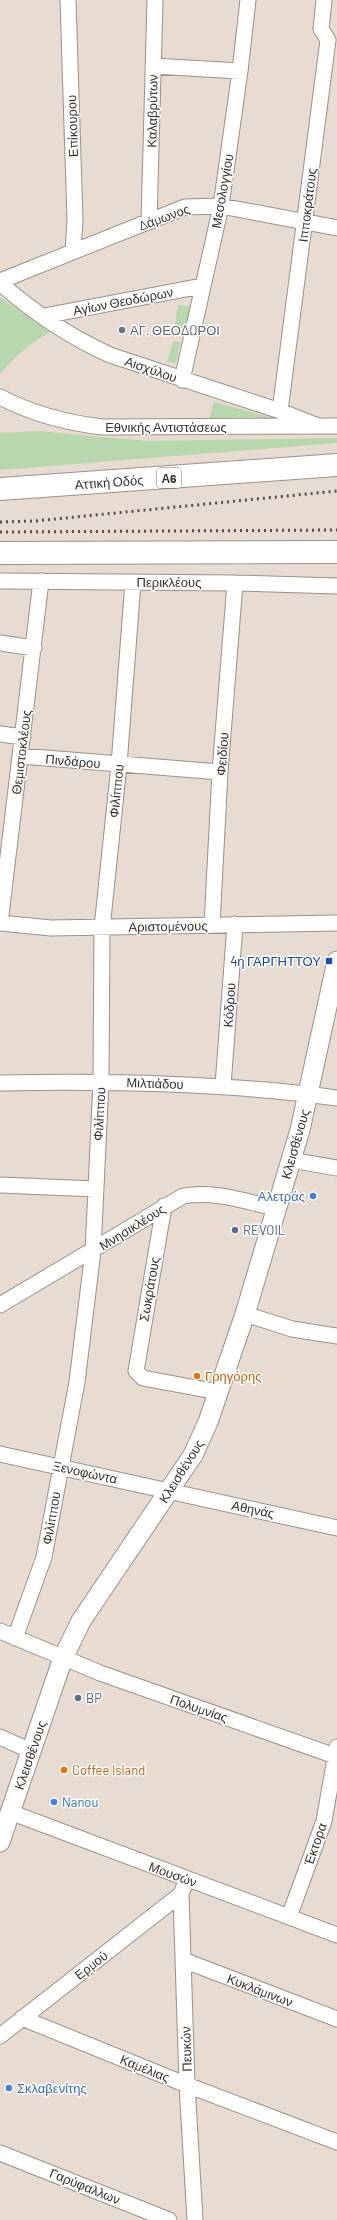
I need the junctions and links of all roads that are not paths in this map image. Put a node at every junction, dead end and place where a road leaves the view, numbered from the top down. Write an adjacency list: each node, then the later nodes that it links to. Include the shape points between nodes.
1 (68, 0): 11 (street, Επίκουρου, via 75,220)
2 (155, 0): 5 (street, Καλαβρύτων)
3 (248, 0): 6 (street, Μεσολογγίου)
4 (324, 0): 9 (street, Ιπποκράτους, via 321,29 328,40)
5 (152, 66): 6 (street); 8 (street, Καλαβρύτων)
6 (240, 71): 7 (street, Μεσολογγίου)
7 (221, 206): 8 (street, Δάμωνος, via 184,207); 9 (street, Δάμωνος); 13 (street, Μεσολογγίου)
8 (149, 222): 11 (street, Δάμωνος)
9 (305, 223): 10 (street, Δάμωνος); 17 (street, Ιπποκράτους)
10 (337, 228)
11 (73, 252): 12 (street, Δάμωνος)
12 (0, 282): 14 (street, Αισχύλου, via 26,306)
13 (202, 286): 14 (street, Αγίων Θεοδώρων); 15 (street, Μεσολογγίου)
14 (44, 316): 15 (street, Αισχύλου, via 88,345)
15 (182, 380): 17 (street, Αισχύλου)
16 (0, 397): 18 (street, Εθνικής Αντιστάσεως, via 41,415 69,423 103,428)
17 (280, 411): 18 (street, Αισχύλου)
18 (318, 426): 19 (street, Εθνικής Αντιστάσεως)
19 (337, 426)
20 (337, 465): 21 (highway, Αττική Οδός / Α6)
21 (0, 489)
22 (337, 552): 23 (highway)
23 (0, 553)
24 (0, 581): 25 (street, Περικλέους)
25 (41, 581): 26 (street, Περικλέους); 30 (street, Θεμιστοκλέους)
26 (132, 582): 27 (street, Περικλέους); 34 (street, Φιλίππου)
27 (235, 583): 28 (street, Περικλέους); 35 (street, Φειδίου)
28 (337, 586)
29 (0, 643): 30 (street)
30 (34, 648): 32 (street, Θεμιστοκλέους)
31 (0, 734): 32 (street)
32 (23, 737): 33 (street, Θεμιστοκλέους)
33 (21, 756): 34 (street, Πινδάρου); 36 (street, Θεμιστοκλέους)
34 (119, 765): 35 (street, Πινδάρου); 41 (street, Φιλίππου)
35 (220, 772): 40 (street, Φειδίου)
36 (6, 834): 37 (street, Θεμιστοκλέους)
37 (0, 923): 41 (street, Αριστομένους, via 51,928)
38 (337, 923): 39 (street, Αριστομένους)
39 (235, 924): 40 (street, Αριστομένους); 46 (street, Κόδρου)
40 (212, 925): 41 (street, Αριστομένους)
41 (102, 928): 44 (street, Φιλίππου)
42 (337, 961): 43 (main road, Κλεισθένους)
43 (332, 1011): 47 (main road, Κλεισθένους)
44 (101, 1081): 45 (street, Μιλτιάδου); 46 (street, Μιλτιάδου); 52 (street, Φιλίππου)
45 (0, 1083)
46 (223, 1086): 47 (street, Μιλτιάδου)
47 (309, 1094): 48 (street, Μιλτιάδου); 49 (main road, Κλεισθένους)
48 (337, 1098)
49 (291, 1160): 50 (street); 54 (main road, Κλεισθένους)
50 (337, 1168)
51 (0, 1185): 52 (street)
52 (96, 1189): 55 (street, Φιλίππου)
53 (164, 1206): 54 (street, Μνησικλέους, via 183,1196 196,1194); 55 (street, Μνησικλέους); 59 (street, Σωκράτους, via 135,1366 137,1373 143,1378)
54 (276, 1208): 57 (main road, Κλεισθένους)
55 (93, 1251): 56 (street, Μνησικλέους); 61 (street, Φιλίππου, via 77,1382)
56 (0, 1305)
57 (245, 1314): 58 (street, via 292,1329); 59 (main road, Κλεισθένους)
58 (337, 1336)
59 (218, 1392): 62 (main road, Κλεισθένους, via 198,1445)
60 (0, 1454): 61 (street, Ξενοφώντα)
61 (61, 1468): 62 (street, Ξενοφώντα); 65 (street, Φιλίππου, via 42,1567)
62 (170, 1491): 63 (street, Αθηνάς); 66 (main road, Κλεισθένους, via 85,1614)
63 (337, 1528)
64 (0, 1631): 65 (street, Πολυμνίας)
65 (15, 1638): 66 (street, Πολυμνίας)
66 (63, 1658): 68 (main road, Κλεισθένους); 69 (street, Πολυμνίας)
67 (0, 1737): 68 (street)
68 (31, 1751): 70 (main road, Κλεισθένους)
69 (336, 1751): 71 (street, Έκτορα)
70 (10, 1812): 72 (main road, Κλεισθένους); 73 (street, Μουσών)
71 (330, 1823): 75 (street, Έκτορα)
72 (0, 1842)
73 (187, 1879): 74 (street, Πευκών); 75 (street, Μουσών)
74 (181, 1894): 77 (street, Πευκών); 78 (street, Ερμού)
75 (289, 1917): 76 (street, Μουσών)
76 (337, 1934)
77 (183, 1960): 79 (street, Κυκλάμινων); 81 (street, Πευκών)
78 (22, 2018): 80 (street, Ερμού); 81 (street, Καμέλιας)
79 (337, 2019)
80 (0, 2036)
81 (187, 2085): 82 (street, Καμέλιας); 85 (street, Πευκών)
82 (337, 2142)
83 (0, 2153): 84 (street, Γαρύφαλλων)
84 (169, 2220)
85 (195, 2220)

